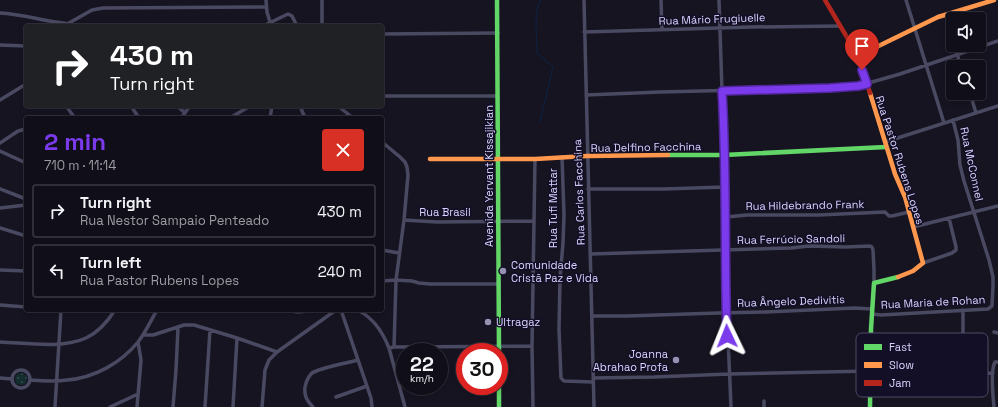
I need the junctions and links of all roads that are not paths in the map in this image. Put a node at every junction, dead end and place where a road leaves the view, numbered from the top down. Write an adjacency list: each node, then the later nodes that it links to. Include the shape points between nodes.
1 (266, 0): 10 (street)
2 (322, 0): 17 (street)
3 (497, 0): 23 (street, Avenida Yervant Kissajikian)
4 (584, 0): 22 (street, Rua Carlos Facchina)
5 (661, 0): 21 (street)
6 (720, 0): 20 (street)
7 (825, 0): 18 (street, Rua Pastor Rubens Lopes)
8 (906, 0): 19 (street)
9 (994, 0): 19 (street, via 938,17)
10 (266, 7): 12 (street); 13 (street, via 103,8 92,10)
11 (0, 13): 14 (street, via 32,17)
12 (270, 22): 15 (street); 16 (street, via 290,14)
13 (69, 23): 14 (street)
14 (56, 24)
15 (266, 24)
16 (296, 24)
17 (322, 24)
18 (840, 26): 20 (street, Rua Mário Frugiuelle); 29 (street, Rua Pastor Rubens Lopes)
19 (915, 27): 29 (street); 31 (street)
20 (720, 28): 21 (street, Rua Mário Frugiuelle); 34 (street)
21 (662, 30): 22 (street, Rua Mário Frugiuelle)
22 (584, 32): 35 (street, Rua Carlos Facchina)
23 (498, 33): 24 (street); 37 (street, Avenida Yervant Kissajikian)
24 (384, 34)
25 (998, 41): 28 (street)
26 (0, 45): 27 (street)
27 (24, 46)
28 (957, 54): 30 (street); 31 (street)
29 (858, 56): 32 (street, Rua Pastor Rubens Lopes)
30 (959, 60)
31 (926, 65): 32 (street); 51 (street)
32 (867, 84): 34 (street, via 830,88); 55 (street, Rua Pastor Rubens Lopes)
33 (24, 85): 38 (street)
34 (722, 91): 35 (street); 57 (street)
35 (586, 95): 58 (street, Rua Carlos Facchina)
36 (384, 96): 37 (street)
37 (497, 96): 62 (street, Avenida Yervant Kissajikian)
38 (0, 100)
39 (972, 100): 46 (street)
40 (998, 106): 46 (street, Rua Delfino Facchina)
41 (179, 108): 45 (street)
42 (189, 108): 45 (street)
43 (247, 108): 48 (street)
44 (340, 108): 49 (street)
45 (185, 113): 47 (street)
46 (976, 113): 50 (street, Rua Delfino Facchina)
47 (183, 116)
48 (233, 116)
49 (350, 116)
50 (953, 120): 51 (street, Rua Delfino Facchina); 72 (street, Rua McConnel, via 960,165)
51 (944, 123): 55 (street, Rua Delfino Facchina)
52 (24, 130): 53 (street)
53 (0, 143)
54 (384, 144): 75 (street, via 405,162 407,168)
55 (886, 145): 57 (street, Rua Delfino Facchina, via 878,148); 71 (street, Rua Pastor Rubens Lopes)
56 (0, 151): 63 (street)
57 (724, 155): 58 (street, Rua Delfino Facchina); 64 (street)
58 (587, 156): 59 (street, Rua Delfino Facchina); 66 (street, Rua Carlos Facchina)
59 (562, 157): 60 (street, Rua Delfino Facchina); 131 (street, Rua Tufi Mattar, via 564,215 560,278 561,378 564,381)
60 (534, 158): 62 (street, Rua Delfino Facchina); 77 (street)
61 (430, 159): 62 (street, Rua Delfino Facchina)
62 (498, 159): 76 (street, Avenida Yervant Kissajikian)
63 (24, 162)
64 (725, 187): 66 (street); 73 (street)
65 (0, 189): 67 (street)
66 (588, 189): 84 (street, Rua Carlos Facchina)
67 (24, 197)
68 (24, 206): 70 (street)
69 (998, 206): 72 (street)
70 (0, 208)
71 (909, 212): 73 (street, Rua Hildebrando Frank, via 892,216 885,212); 78 (street, Rua Pastor Rubens Lopes)
72 (973, 212): 74 (street); 93 (street, Rua McConnel, via 993,277)
73 (726, 217): 82 (street)
74 (949, 218): 78 (street); 85 (street, via 956,250)
75 (404, 220): 76 (street, Rua Brasil); 83 (street)
76 (499, 221): 77 (street, Rua Brasil); 91 (street, Avenida Yervant Kissajikian)
77 (534, 221): 118 (street)
78 (913, 227): 85 (street, Rua Pastor Rubens Lopes)
79 (0, 228): 80 (street)
80 (24, 235)
81 (384, 250): 83 (street)
82 (725, 250): 84 (street, Rua Ferrúcio Sandoli); 90 (street, Rua Ferrúcio Sandoli, via 868,246 873,250); 103 (street)
83 (399, 253): 88 (street)
84 (590, 254): 105 (street, Rua Carlos Facchina)
85 (923, 263): 90 (street, via 916,270)
86 (0, 270): 87 (street)
87 (24, 271)
88 (396, 280): 89 (street); 91 (street, via 419,284); 119 (street)
89 (384, 281)
90 (874, 283): 95 (street)
91 (499, 284): 114 (street, Avenida Yervant Kissajikian)
92 (0, 305): 94 (street)
93 (992, 305): 96 (street, Rua Maria de Rohan, via 988,309)
94 (24, 307)
95 (872, 309): 103 (street, Rua Ângelo Dedivitis); 104 (street)
96 (963, 310): 104 (street, Rua Maria de Rohan); 109 (street)
97 (61, 312): 115 (street)
98 (114, 312): 115 (street, via 107,322 87,338)
99 (156, 312): 110 (street)
100 (333, 312): 121 (street)
101 (342, 312): 122 (street)
102 (360, 312): 120 (street, via 377,326)
103 (726, 313): 105 (street, Rua Ângelo Dedivitis); 126 (street)
104 (872, 314): 108 (street)
105 (592, 316): 131 (street, Rua Carlos Facchina)
106 (178, 328): 107 (street, via 189,325); 110 (street); 142 (street)
107 (210, 330): 111 (street); 143 (street)
108 (871, 333)
109 (963, 333)
110 (143, 335): 113 (street)
111 (237, 338): 121 (street); 144 (street)
112 (0, 342): 115 (street)
113 (138, 342): 132 (street, via 123,357 104,370 81,378); 134 (street, via 141,360)
114 (499, 343)
115 (59, 344): 132 (street)
116 (456, 346): 119 (street)
117 (508, 346): 118 (street)
118 (532, 346): 150 (street)
119 (394, 347): 120 (street)
120 (389, 348): 148 (street)
121 (276, 352): 145 (street, via 265,370)
122 (358, 360): 133 (street); 146 (street, via 316,371 309,376 305,396)
123 (997, 362): 125 (street, via 994,364)
124 (988, 373): 125 (street)
125 (993, 373): 155 (street)
126 (729, 374): 127 (street); 131 (street); 152 (street)
127 (856, 374)
128 (0, 378): 129 (street)
129 (12, 379): 130 (street, via 19,388 26,387); 130 (street, via 15,373 22,370 28,374)
130 (30, 380): 132 (street)
131 (593, 380): 151 (street, Rua Carlos Facchina)
132 (57, 381): 139 (street)
133 (367, 386): 136 (street); 147 (street)
134 (138, 394): 140 (street); 141 (street)
135 (498, 395): 149 (street)
136 (336, 397)
137 (870, 397): 154 (street)
138 (764, 401): 153 (street)
139 (55, 407)
140 (110, 407)
141 (137, 407)
142 (173, 407)
143 (205, 407)
144 (233, 407)
145 (262, 407)
146 (313, 407)
147 (372, 407)
148 (405, 407)
149 (498, 407)
150 (533, 407)
151 (594, 407)
152 (731, 407)
153 (764, 407)
154 (870, 407)
155 (994, 407)

